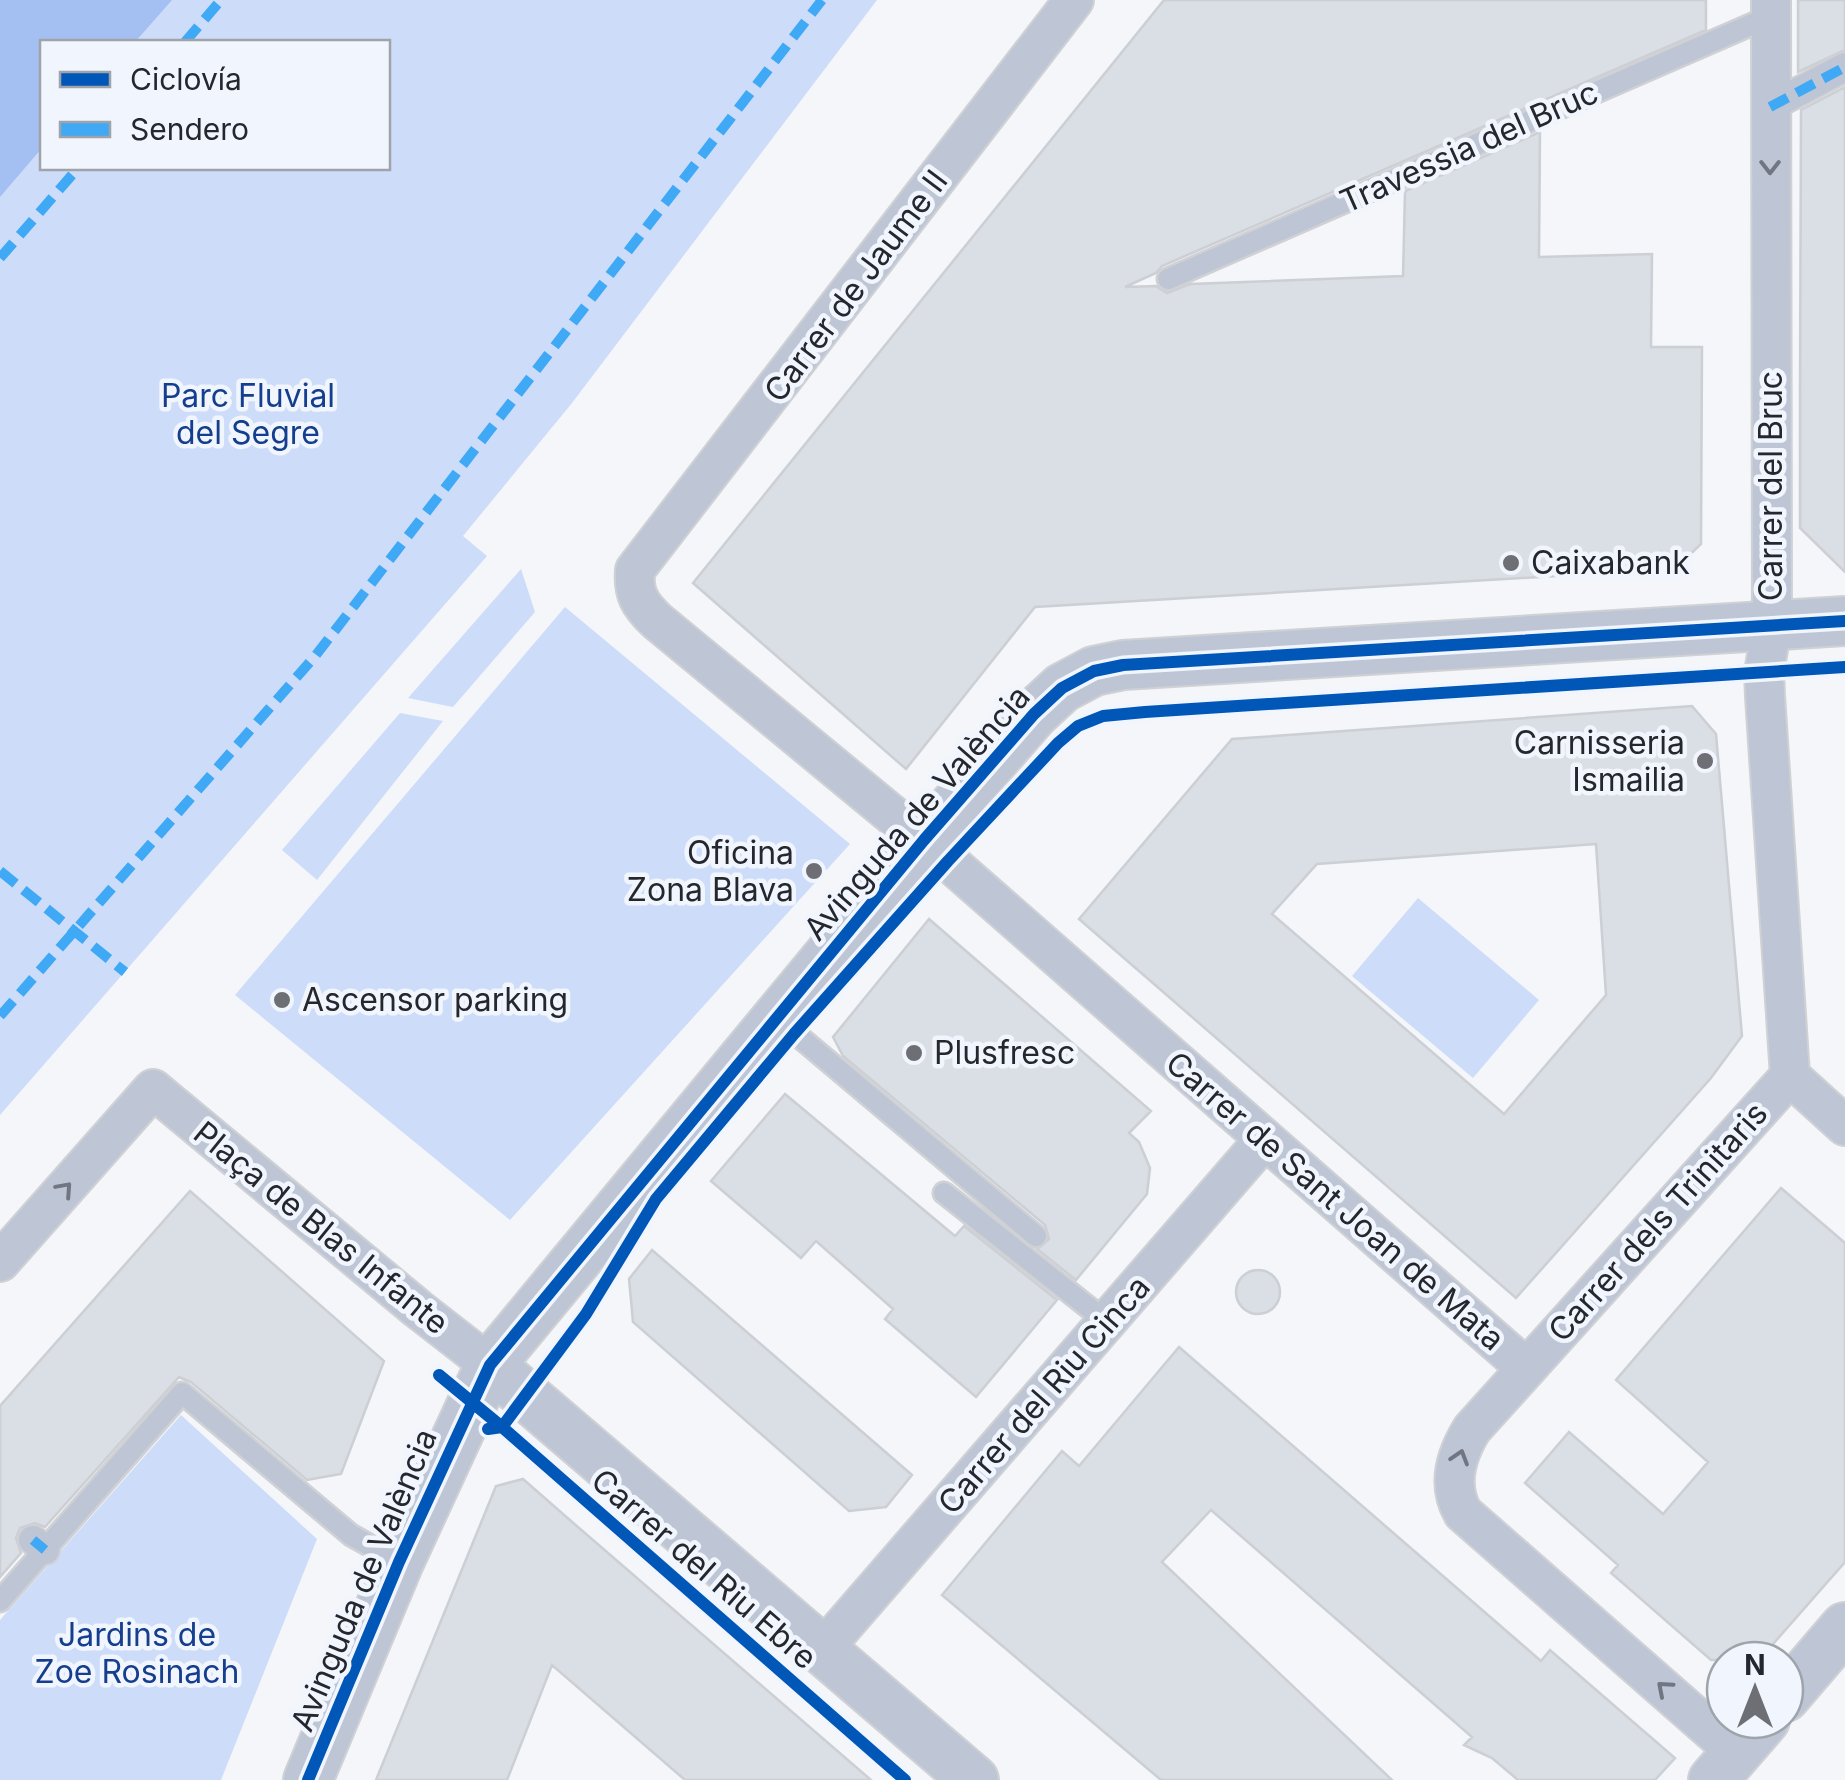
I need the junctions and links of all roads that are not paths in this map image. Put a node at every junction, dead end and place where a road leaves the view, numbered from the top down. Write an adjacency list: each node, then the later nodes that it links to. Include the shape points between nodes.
1 (1074, 0): 8 (street, Carrer de Jaume II, via 635,570 634,587 645,610)
2 (1771, 8): 4 (street, Carrer del Bruc); 5 (lane, Travessia del Bruc)
3 (1845, 66): 4 (street)
4 (1770, 108): 7 (street, Carrer del Bruc, one-way to 7)
5 (1168, 279)
6 (1845, 621): 7 (street, Avinguda de València)
7 (1772, 625): 8 (street, Avinguda de València, via 1094,671 1034,714); 10 (street, Carrer del Bruc, via 1764,672)
8 (924, 840): 9 (street, Avinguda de València); 12 (street, Carrer de Sant Joan de Mata)
9 (778, 1019): 14 (lane); 17 (street, Avinguda de València)
10 (1790, 1076): 11 (street); 18 (street, Carrer dels Trinitaris)
11 (1845, 1126)
12 (1264, 1140): 16 (street, Carrer del Riu Cinca); 18 (street, Carrer de Sant Joan de Mata)
13 (944, 1192): 16 (lane)
14 (1036, 1236)
15 (0, 1262): 17 (street, Plaça de Blas Infante, one-way to 17, via 153,1089)
16 (1107, 1322): 22 (street, Carrer del Riu Cinca)
17 (490, 1365): 19 (street, Avinguda de València); 22 (street, Carrer del Riu Ebre)
18 (1526, 1368): 24 (street, Carrer de Sant Joan de Mata, one-way to 18, via 1463,1513 1455,1474 1465,1441)
19 (399, 1562): 20 (lane, via 351,1535 182,1392 39,1545); 25 (street, Avinguda de València)
20 (0, 1601)
21 (1845, 1627): 23 (street)
22 (824, 1649): 26 (street, Carrer del Riu Ebre)
23 (1805, 1674)
24 (1738, 1751)
25 (308, 1780)
26 (974, 1780)

